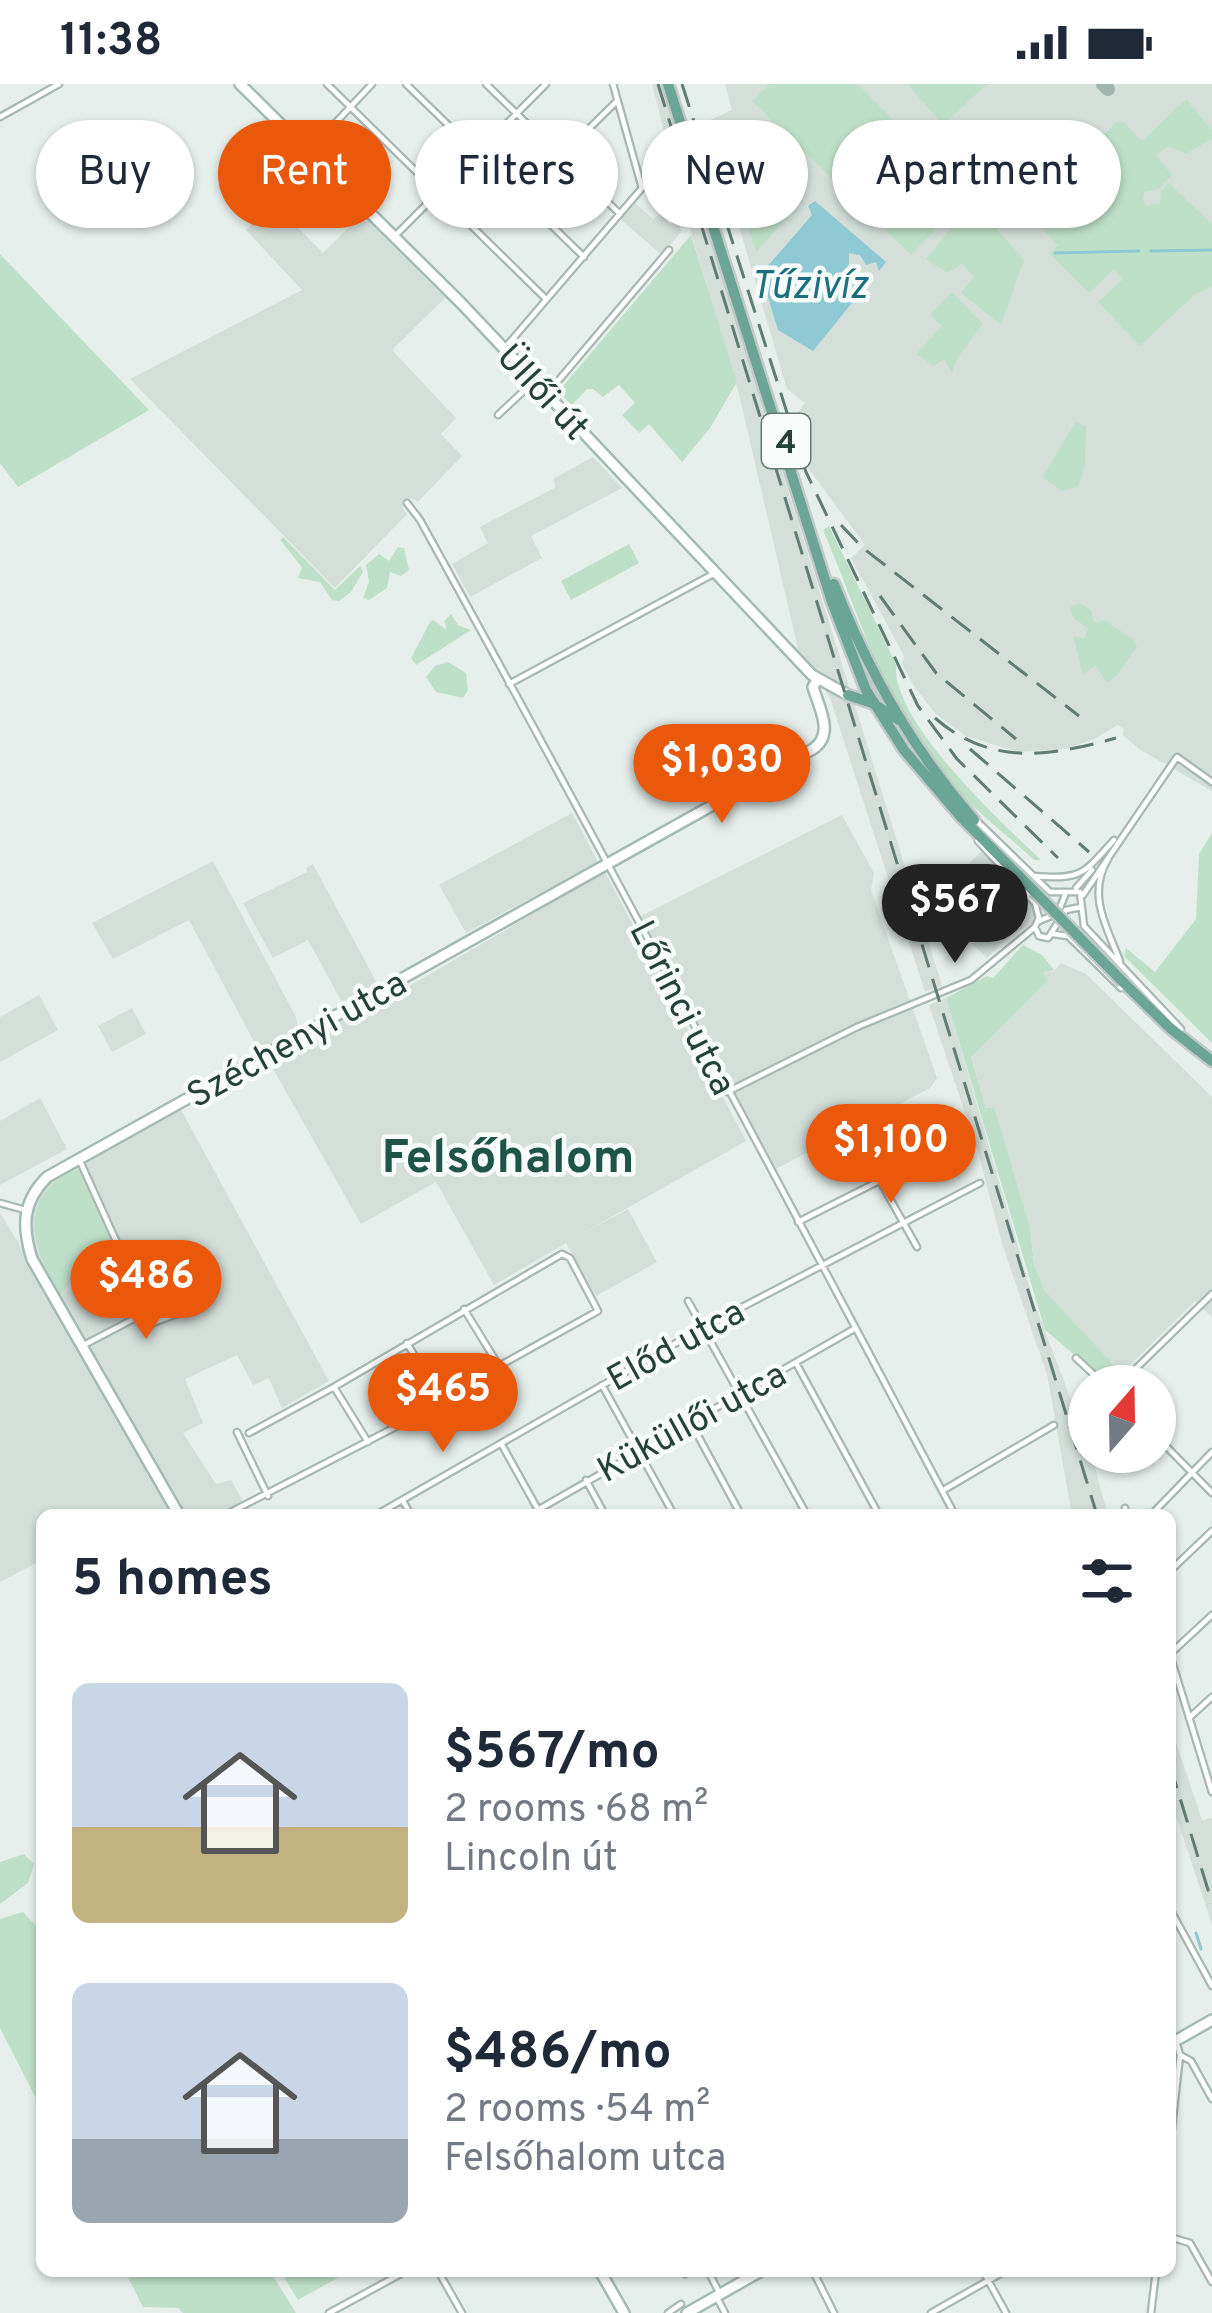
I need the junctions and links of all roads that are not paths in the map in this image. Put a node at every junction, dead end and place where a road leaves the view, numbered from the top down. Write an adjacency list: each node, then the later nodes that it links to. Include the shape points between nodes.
1 (59, 84): 12 (street)
2 (240, 84): 14 (street, Üllői út)
3 (327, 84): 11 (street)
4 (372, 84): 11 (street)
5 (406, 84): 16 (street)
6 (486, 84): 13 (street)
7 (546, 84): 13 (street)
8 (613, 84): 10 (street)
9 (671, 84): 36 (main road, 4); 42 (main road, 4, via 822,554)
10 (618, 100): 19 (street); 21 (street, via 642,180)
11 (350, 107): 15 (street); 20 (street)
12 (1, 114)
13 (516, 114): 17 (street); 18 (street)
14 (277, 120)
15 (338, 120)
16 (443, 120)
17 (510, 120)
18 (522, 120)
19 (598, 120)
20 (415, 171)
21 (620, 214): 28 (street)
22 (415, 216): 26 (street)
23 (387, 228): 26 (street, Üllői út)
24 (473, 228): 29 (street)
25 (554, 228): 28 (street)
26 (395, 236): 30 (street, Üllői út)
27 (669, 250): 32 (street)
28 (584, 257): 29 (street)
29 (546, 299): 30 (street)
30 (504, 349): 31 (street, Üllői út)
31 (534, 381): 32 (street, Üllői út); 33 (street)
32 (547, 394): 35 (street, Üllői út)
33 (498, 415)
34 (406, 503): 38 (street, Lőrinci utca)
35 (715, 573): 37 (street, Üllői út); 38 (street)
36 (852, 656): 39 (main road, via 856,684); 40 (main road, 4)
37 (817, 680): 39 (street, Üllői út); 46 (street, Széchenyi utca, via 823,743)
38 (509, 684): 46 (street, Lőrinci utca)
39 (848, 695): 40 (main road); 41 (main road)
40 (872, 703): 41 (main road, 4); 42 (main road)
41 (880, 717): 44 (main road, 4)
42 (902, 722): 44 (main road, 4)
43 (1212, 782): 45 (street, via 1177,757)
44 (963, 814): 47 (street); 47 (main road, 4); 55 (street, via 981,846 1035,903)
45 (1119, 838): 47 (street, via 1084,873); 48 (street); 50 (street); 59 (street, via 1097,888)
46 (609, 862): 62 (street, Lőrinci utca); 64 (street, Széchenyi utca)
47 (1035, 885): 49 (street); 59 (main road, 4, bridge)
48 (1074, 890): 49 (street); 50 (street)
49 (1065, 894): 51 (street)
50 (1082, 895): 52 (street)
51 (1064, 904): 53 (street); 54 (street)
52 (1081, 907): 53 (street); 59 (street, via 1084,926)
53 (1072, 910): 56 (street)
54 (1048, 920): 55 (street); 56 (street)
55 (1037, 924): 57 (street); 58 (street)
56 (1054, 931): 57 (street); 60 (street)
57 (1039, 937): 58 (street)
58 (1016, 942): 62 (street, via 971,980)
59 (1124, 975): 60 (main road, 4)
60 (1175, 1028): 61 (main road, 4)
61 (1212, 1057)
62 (727, 1092): 69 (street, Lőrinci utca)
63 (950, 1144): 65 (street)
64 (79, 1160): 68 (street, Széchenyi utca, via 42,1182); 77 (street, via 146,1307)
65 (880, 1181): 69 (street); 70 (street)
66 (980, 1183): 70 (street, Előd utca)
67 (1, 1201): 68 (street)
68 (26, 1210): 81 (street, via 32,1259)
69 (798, 1222): 72 (street, Lőrinci utca)
70 (903, 1223): 71 (street); 72 (street, Előd utca)
71 (916, 1246)
72 (819, 1264): 78 (street, Előd utca); 79 (street, Lőrinci utca)
73 (1212, 1294): 85 (street)
74 (688, 1301): 78 (street)
75 (197, 1306): 77 (street, via 153,1323)
76 (464, 1309): 76 (street, via 499,1366 598,1311 565,1254); 80 (street)
77 (142, 1314): 81 (street)
78 (704, 1327): 86 (street, Előd utca); 88 (street)
79 (854, 1328): 83 (street, Küküllői utca); 102 (street, Lőrinci utca)
80 (407, 1343): 87 (street); 89 (street)
81 (82, 1346): 106 (street)
82 (1076, 1358): 84 (street)
83 (796, 1363): 88 (street, Küküllői utca); 116 (street)
84 (1084, 1365)
85 (1139, 1365)
86 (602, 1385): 96 (street, Előd utca); 97 (street)
87 (334, 1387): 94 (street); 95 (street)
88 (740, 1393): 91 (street, Küküllői utca); 115 (street)
89 (442, 1403): 90 (street); 95 (street)
90 (453, 1420)
91 (690, 1421): 97 (street, Küküllői utca); 114 (street)
92 (1054, 1425): 102 (street)
93 (236, 1432): 104 (street)
94 (249, 1433)
95 (368, 1442): 104 (street)
96 (502, 1445): 105 (street, Előd utca); 110 (street)
97 (638, 1450): 101 (street, Küküllői utca); 113 (street)
98 (1212, 1452): 100 (street)
99 (1176, 1457): 100 (street)
100 (1192, 1473): 103 (street); 118 (street)
101 (586, 1480): 111 (street, Küküllői utca); 112 (street)
102 (942, 1491): 117 (street, Lőrinci utca)
103 (1212, 1493)
104 (268, 1496): 107 (street)
105 (403, 1501): 108 (street, Előd utca); 109 (street)
106 (176, 1509)
107 (239, 1509)
108 (388, 1509)
109 (408, 1509)
110 (537, 1509)
111 (543, 1509)
112 (602, 1509)
113 (671, 1509)
114 (738, 1509)
115 (804, 1509)
116 (876, 1509)
117 (952, 1509)
118 (1157, 1509)
119 (1212, 1531): 120 (street)
120 (1176, 1565)
121 (1212, 1615): 122 (street)
122 (1176, 1649)
123 (1176, 1675): 125 (street)
124 (1212, 1696): 125 (street)
125 (1189, 1718): 126 (street)
126 (1209, 1771): 127 (street)
127 (1212, 1792)
128 (1176, 1921): 129 (street)
129 (1212, 1986)
130 (1212, 2020): 131 (street)
131 (1176, 2041)
132 (1176, 2049): 133 (street)
133 (1180, 2055): 134 (street); 135 (street)
134 (1176, 2091)
135 (1212, 2099)
136 (1176, 2239): 147 (street, via 1190,2243)
137 (395, 2277): 151 (street)
138 (441, 2277): 152 (street)
139 (603, 2277): 150 (street)
140 (710, 2277): 148 (street)
141 (750, 2277): 148 (street)
142 (816, 2277): 155 (street)
143 (986, 2277): 146 (street)
144 (994, 2277): 146 (street)
145 (1155, 2277): 158 (street)
146 (988, 2280): 156 (street); 157 (street)
147 (1212, 2282)
148 (718, 2295): 149 (street); 154 (street)
149 (684, 2308): 153 (street)
150 (622, 2311)
151 (329, 2313)
152 (462, 2313)
153 (668, 2313)
154 (725, 2313)
155 (834, 2313)
156 (931, 2313)
157 (1006, 2313)
158 (1151, 2313)

